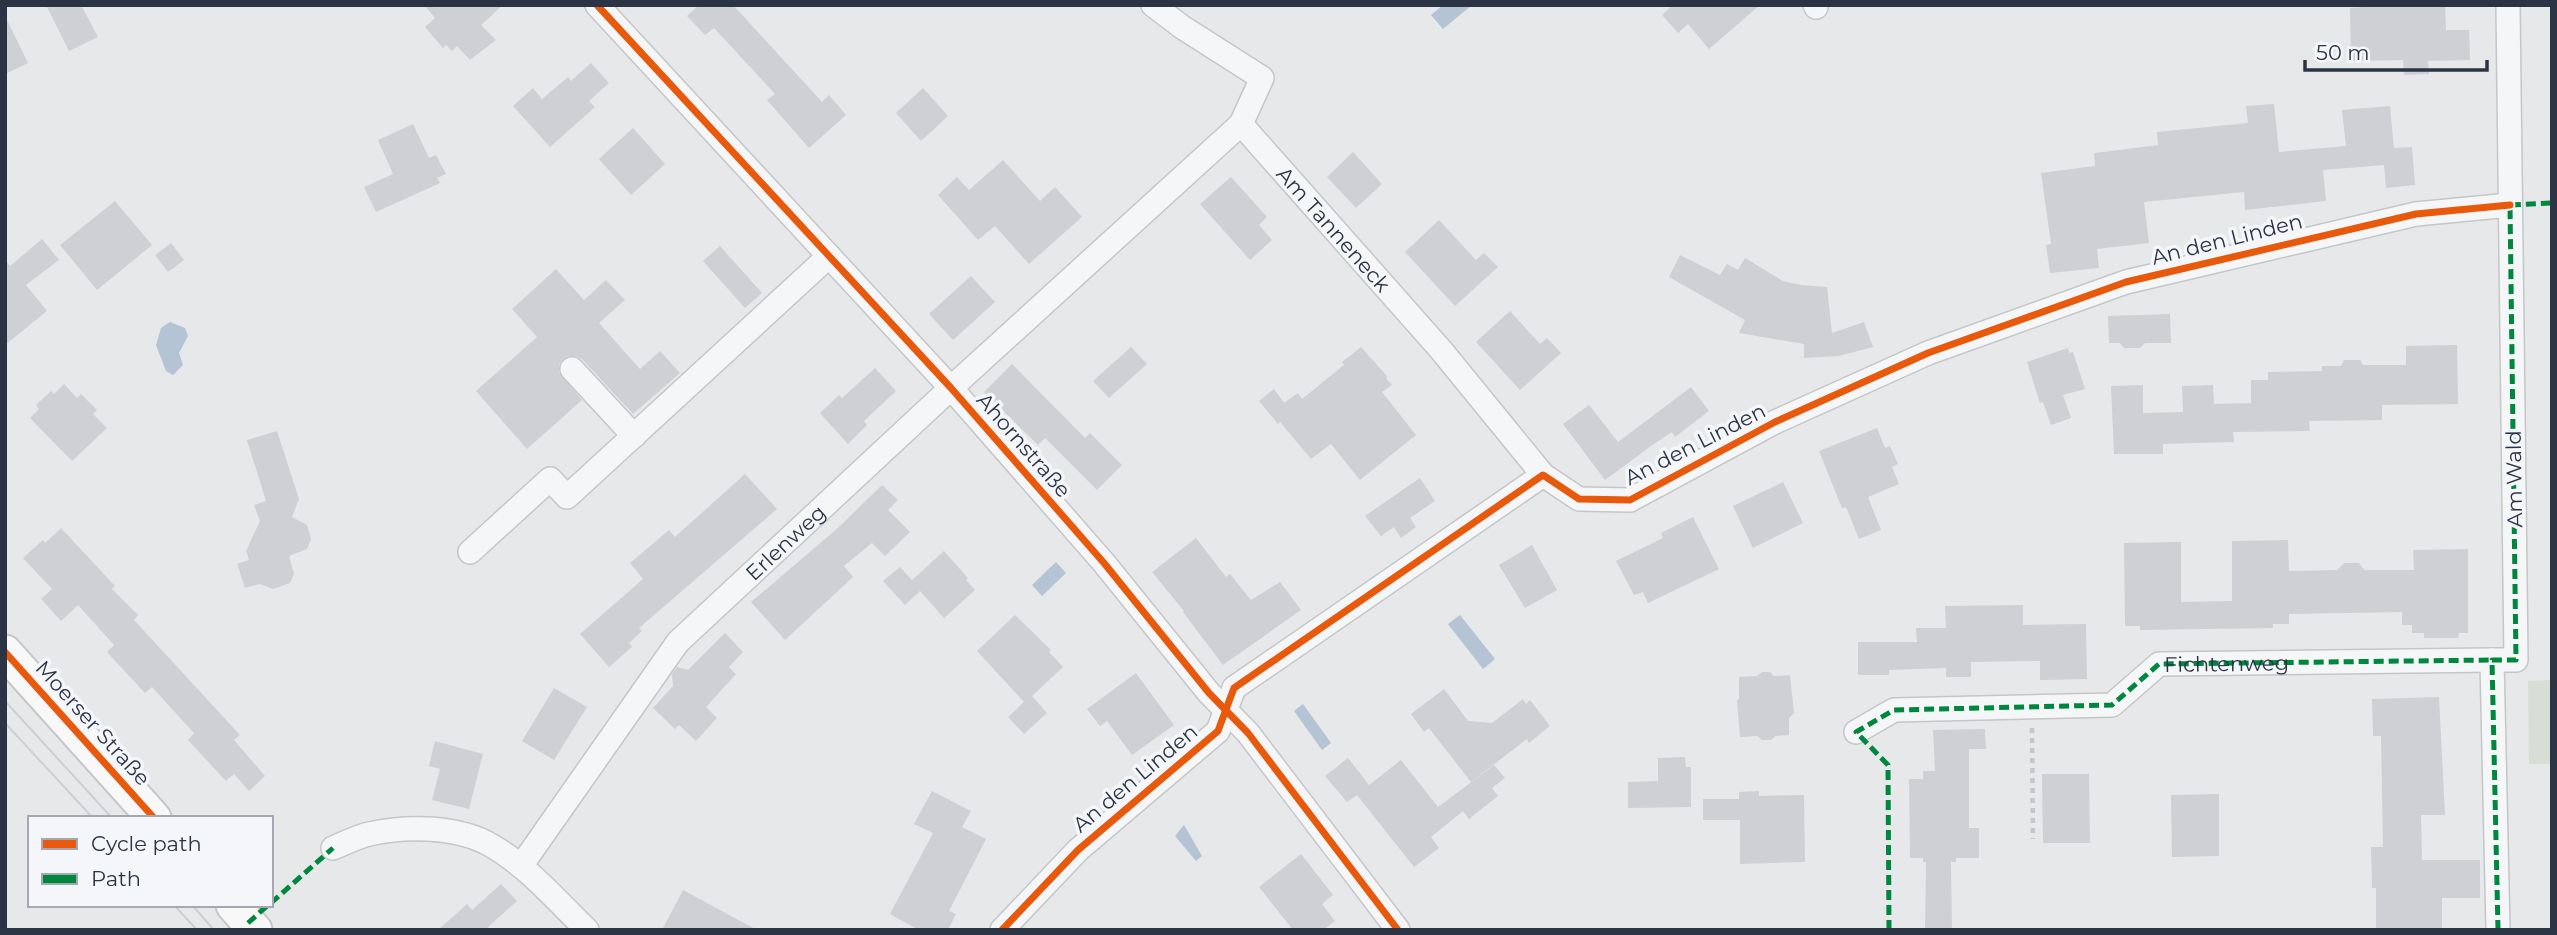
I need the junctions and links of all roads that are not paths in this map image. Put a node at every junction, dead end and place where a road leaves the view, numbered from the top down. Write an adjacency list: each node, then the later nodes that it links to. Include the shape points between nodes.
1 (597, 5): 6 (street, Ahornstraße)
2 (1153, 5): 4 (street, via 1262,79)
3 (2508, 5): 5 (street, Am Wald)
4 (1241, 124): 8 (street, Erlenweg); 10 (street, Am Tanneneck, via 1441,349)
5 (2510, 205): 10 (street, An den Linden, via 2416,214 2126,282 1928,353 1775,422 1630,500 1579,499); 13 (street, Am Wald, via 2516,660)
6 (829, 256): 8 (street, Ahornstraße); 9 (street)
7 (572, 369): 9 (street)
8 (951, 388): 14 (street, Ahornstraße); 18 (street, Erlenweg, via 678,642)
9 (634, 436): 11 (street, via 567,498 550,479)
10 (1543, 475): 14 (street, An den Linden, via 1234,688)
11 (470, 552)
12 (5, 652): 16 (main road, Moerser Straße)
13 (2492, 660): 15 (street, Fichtenweg, via 2159,664 2112,705 1894,709); 24 (street)
14 (1225, 710): 22 (street, An den Linden, via 1218,731 1078,850); 23 (street, Ahornstraße, via 1248,733)
15 (1856, 732)
16 (153, 816)
17 (333, 848): 18 (street, via 368,834 409,830 454,833 485,842)
18 (521, 866): 21 (street)
19 (235, 907): 20 (main road)
20 (255, 930)
21 (587, 930)
22 (1002, 930)
23 (1398, 930)
24 (2498, 930)

